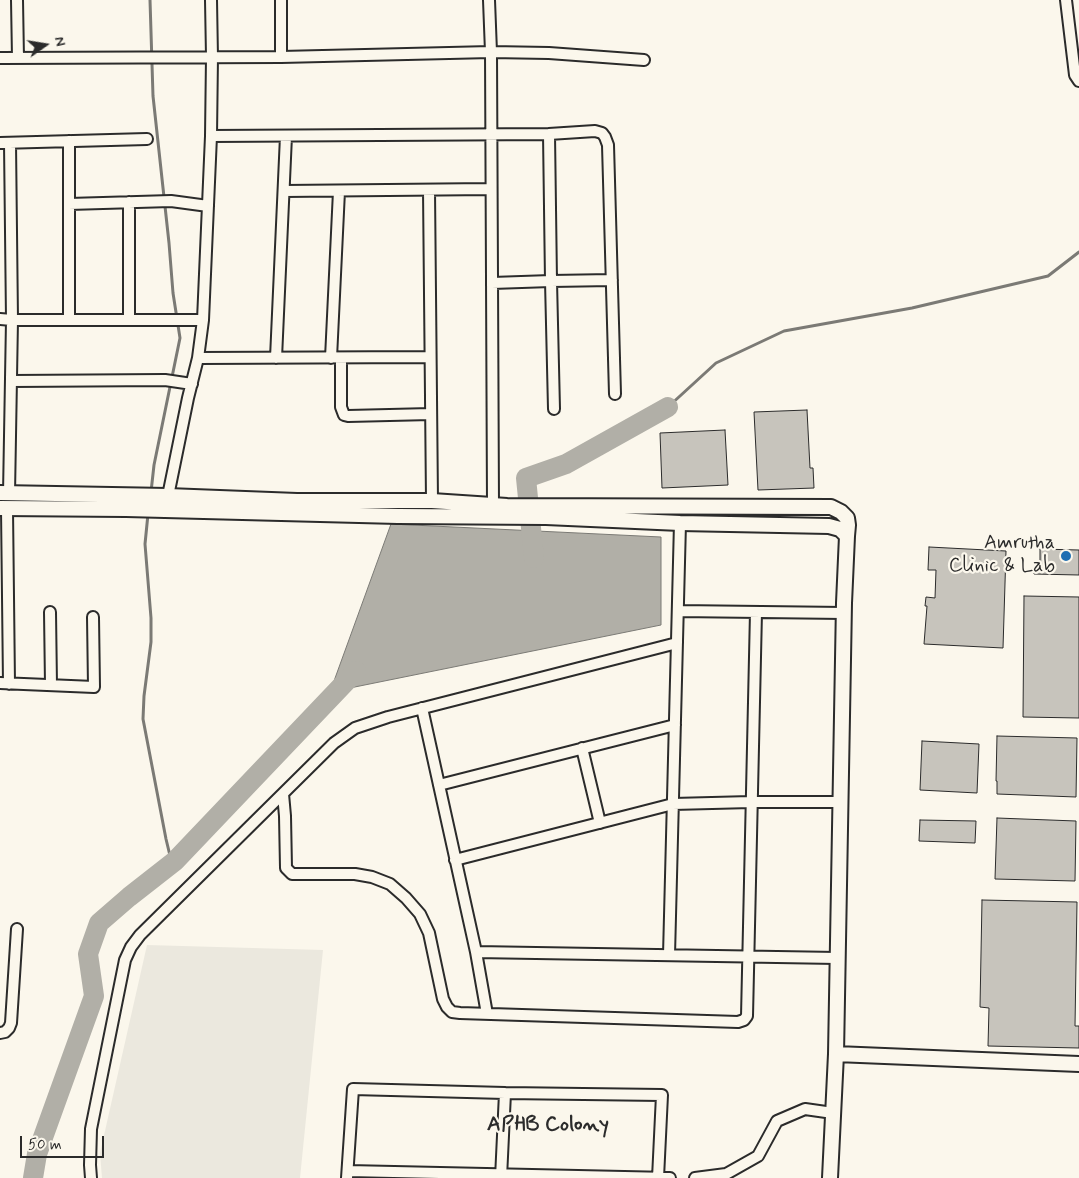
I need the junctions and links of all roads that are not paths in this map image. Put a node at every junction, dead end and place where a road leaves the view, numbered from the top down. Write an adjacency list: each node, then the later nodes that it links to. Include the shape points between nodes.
1 (17, 0): 10 (street)
2 (211, 0): 8 (street)
3 (281, 0): 7 (street)
4 (489, 0): 6 (street)
5 (1066, 0): 12 (street)
6 (491, 52): 7 (street); 11 (street); 13 (street)
7 (281, 56): 8 (street)
8 (212, 57): 10 (street); 15 (street)
9 (0, 58): 10 (street)
10 (18, 58)
11 (644, 60)
12 (1079, 81)
13 (491, 134): 14 (street); 16 (street); 20 (street)
14 (549, 134): 27 (street, via 595,131 606,138); 28 (street)
15 (211, 136): 16 (street); 26 (street)
16 (286, 136): 22 (street)
17 (147, 139): 18 (street)
18 (69, 141): 19 (street); 25 (street)
19 (5, 143): 31 (street)
20 (491, 189): 21 (street); 29 (street)
21 (429, 190): 23 (street); 35 (street)
22 (284, 191): 23 (street); 37 (street)
23 (340, 191): 38 (street)
24 (129, 202): 25 (street); 26 (street, via 171,201); 33 (street)
25 (69, 204): 32 (street)
26 (208, 206): 34 (street)
27 (612, 280): 28 (street); 41 (street)
28 (551, 281): 29 (street); 42 (street)
29 (492, 283): 48 (street)
30 (0, 319): 31 (street)
31 (12, 320): 32 (street); 39 (street)
32 (69, 320): 33 (street)
33 (129, 320): 34 (street)
34 (203, 320): 36 (street)
35 (430, 357): 38 (street); 43 (street)
36 (198, 358): 37 (street); 40 (street)
37 (276, 358): 38 (street)
38 (336, 358): 43 (street, via 344,415)
39 (11, 381): 40 (street, via 170,380); 44 (street)
40 (192, 384): 47 (street)
41 (615, 394)
42 (554, 409)
43 (431, 414): 45 (street)
44 (4, 494): 46 (street)
45 (432, 501): 47 (street); 48 (street)
46 (142, 503): 47 (street); 49 (street)
47 (162, 504): 50 (street, via 389,515)
48 (493, 505): 51 (street, via 832,507 847,518)
49 (4, 508): 58 (street)
50 (680, 522): 51 (street, via 830,526 840,529); 52 (street)
51 (846, 536): 55 (street)
52 (678, 611): 54 (street); 57 (street)
53 (50, 612): 59 (street)
54 (756, 612): 55 (street); 66 (street)
55 (844, 613): 67 (street)
56 (93, 617): 59 (street, via 94,687)
57 (677, 643): 61 (street); 62 (street)
58 (3, 683): 59 (street); 60 (street)
59 (51, 685)
60 (0, 693)
61 (422, 708): 64 (street); 65 (street, via 355,728 334,743)
62 (675, 724): 63 (street); 68 (street)
63 (582, 748): 64 (street); 69 (street)
64 (439, 784): 70 (street)
65 (282, 794): 76 (street, via 286,868 292,874 355,874 390,884 420,914 429,933 447,1007 452,1012); 85 (street, via 140,935 125,960 91,1129)
66 (752, 802): 67 (street); 68 (street); 74 (street)
67 (840, 802): 75 (street)
68 (673, 804): 69 (street); 73 (street)
69 (600, 823): 70 (street)
70 (455, 860): 72 (street)
71 (16, 928): 77 (street, via 11,1022 9,1028)
72 (476, 952): 73 (street); 76 (street)
73 (669, 955): 74 (street)
74 (748, 957): 75 (street); 76 (street, via 747,1016 738,1022)
75 (837, 958): 78 (street)
76 (487, 1014)
77 (0, 1033)
78 (836, 1054): 79 (street); 81 (street)
79 (1079, 1064)
80 (505, 1093): 82 (street, via 353,1089); 84 (street); 86 (street, via 662,1095)
81 (832, 1114): 88 (street, via 805,1109 777,1120 758,1156 726,1174); 89 (street)
82 (348, 1174): 83 (street)
83 (420, 1175): 84 (street)
84 (501, 1176): 86 (street)
85 (91, 1178)
86 (658, 1178): 87 (street)
87 (670, 1178)
88 (696, 1178)
89 (830, 1178)

